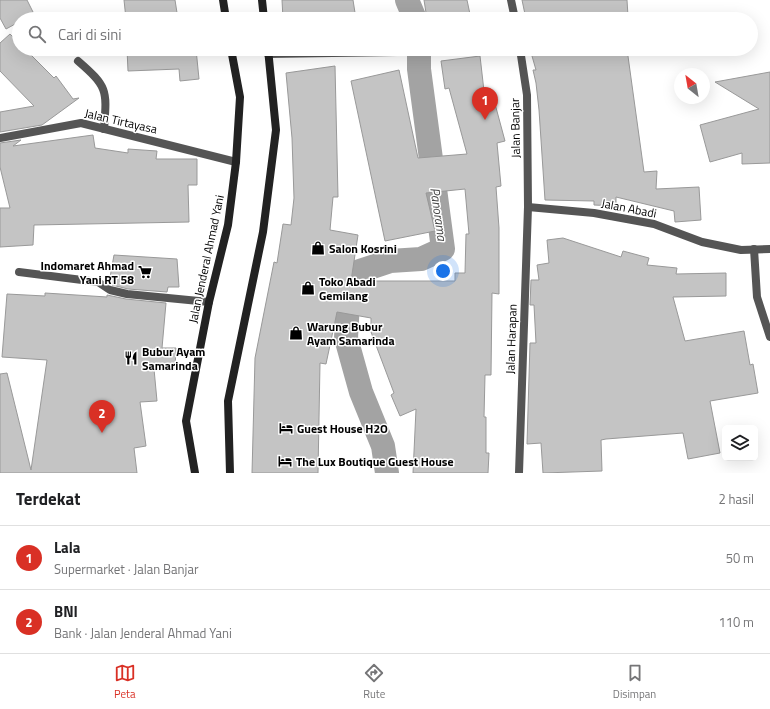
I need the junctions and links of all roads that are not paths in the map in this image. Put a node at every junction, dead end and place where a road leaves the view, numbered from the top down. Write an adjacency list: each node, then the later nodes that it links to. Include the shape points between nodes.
1 (223, 0): 4 (main road)
2 (262, 0): 5 (main road)
3 (511, 0): 6 (street)
4 (225, 12)
5 (263, 12)
6 (514, 12)
7 (232, 56): 13 (main road, Jalan Jenderal Ahmad Yani, via 240,97)
8 (269, 56): 21 (main road, via 276,130 263,232 228,401)
9 (521, 56): 14 (street, Jalan Banjar, via 527,95)
10 (78, 61): 11 (street, via 97,78 106,93)
11 (104, 129): 12 (street, Jalan Tirtayasa, via 74,123); 13 (street, Jalan Tirtayasa)
12 (0, 138)
13 (236, 162): 18 (main road, Jalan Jenderal Ahmad Yani, via 228,225)
14 (528, 206): 15 (street, Jalan Abadi, via 594,213 654,224 702,242 741,250); 22 (street, Jalan Harapan)
15 (754, 249): 16 (street, Jalan Abadi); 19 (street, via 756,298)
16 (770, 249)
17 (18, 272): 18 (street, via 98,282 110,290 127,294)
18 (209, 302): 20 (main road, Jalan Jenderal Ahmad Yani, via 186,420)
19 (770, 337)
20 (195, 473)
21 (230, 473)
22 (518, 473)

